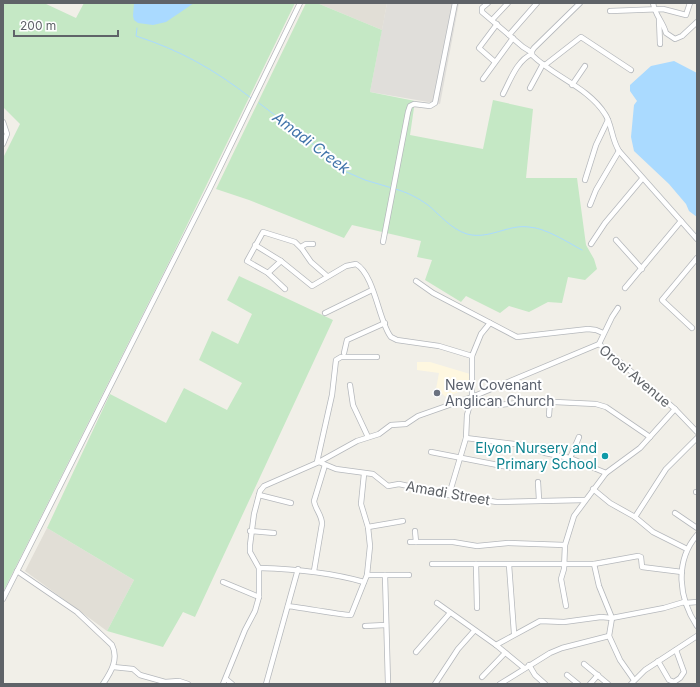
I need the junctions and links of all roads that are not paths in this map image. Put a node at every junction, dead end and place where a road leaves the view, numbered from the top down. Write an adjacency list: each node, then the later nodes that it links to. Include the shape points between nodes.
1 (300, 3): 107 (street)
2 (455, 3): 36 (street, via 436,101 432,105 416,104 409,108)
3 (488, 3): 12 (street, via 481,10)
4 (508, 3): 12 (street)
5 (537, 3): 15 (street)
6 (580, 3): 17 (street, via 539,41)
7 (653, 3): 9 (street)
8 (690, 3): 9 (street, via 686,15)
9 (654, 9): 10 (street); 11 (street)
10 (610, 11)
11 (659, 19): 13 (street, via 664,24 666,33 677,39); 16 (street)
12 (492, 20): 14 (street)
13 (697, 22)
14 (497, 24): 15 (street); 18 (street, via 479,48)
15 (511, 36): 17 (street); 18 (street)
16 (660, 44)
17 (532, 53): 19 (street); 25 (street, via 514,72)
18 (495, 62): 22 (street)
19 (544, 65): 21 (street, via 581,37); 23 (street); 24 (street)
20 (585, 66): 23 (street)
21 (631, 70)
22 (483, 79)
23 (572, 85): 26 (street, via 596,103)
24 (530, 88)
25 (503, 94)
26 (608, 120): 29 (street, via 613,142); 31 (street, via 596,145)
27 (3, 122): 28 (street, via 7,134)
28 (3, 144)
29 (619, 151): 30 (street); 32 (street)
30 (642, 179): 33 (street); 38 (street)
31 (585, 180)
32 (590, 205)
33 (681, 222): 34 (street); 43 (street)
34 (697, 239)
35 (616, 240): 43 (street)
36 (383, 242)
37 (313, 244): 40 (street)
38 (591, 244)
39 (255, 245): 40 (street, via 264,232 288,239); 42 (street); 44 (street, via 247,261)
40 (301, 247): 45 (street, via 311,262)
41 (697, 258): 54 (street, via 662,300)
42 (282, 261): 44 (street); 45 (street, via 312,286)
43 (642, 269): 47 (street)
44 (268, 273): 48 (street)
45 (327, 276): 49 (street, via 356,264)
46 (416, 281): 53 (street, via 433,293)
47 (625, 288)
48 (285, 289)
49 (372, 290): 51 (street); 52 (street)
50 (618, 308): 55 (street)
51 (325, 313)
52 (385, 323): 57 (street, via 347,340); 58 (street, via 394,339 439,346)
53 (490, 323): 55 (street, via 510,334 522,337 588,330); 58 (street, via 481,334)
54 (692, 328)
55 (603, 333): 56 (street)
56 (599, 344): 61 (street, Orosi Avenue); 64 (street, Orosi Avenue)
57 (344, 353)
58 (472, 356): 61 (street)
59 (377, 357): 75 (street, via 341,357 336,360 332,395)
60 (350, 385): 67 (street, via 353,405)
61 (472, 397): 63 (street); 67 (street, Orosi Avenue, via 418,416 406,424 394,424 379,434)
62 (550, 402): 63 (street, via 499,405); 65 (street); 69 (street, via 601,405)
63 (470, 403): 70 (street)
64 (675, 409): 66 (street, Orosi Avenue); 69 (street)
65 (549, 415)
66 (697, 432)
67 (368, 437): 75 (street, Orosi Avenue)
68 (579, 437): 74 (street)
69 (650, 437): 78 (street, via 640,448)
70 (466, 438): 73 (street); 74 (street, via 516,444)
71 (697, 438): 88 (street, via 666,469)
72 (431, 452): 73 (street)
73 (460, 457): 77 (street); 83 (street)
74 (570, 458): 78 (street)
75 (318, 462): 76 (street, Amadi Street); 82 (street, Orosi Avenue, via 264,486)
76 (325, 465): 79 (street, Amadi Street); 108 (street, via 314,501 322,524)
77 (513, 468)
78 (606, 473): 81 (street)
79 (364, 474): 83 (street, Amadi Street, via 376,476 388,486 399,484); 90 (street, via 361,504)
80 (538, 482): 84 (street)
81 (593, 489): 85 (street); 88 (street, via 610,503)
82 (259, 495): 86 (street); 92 (street)
83 (449, 495): 84 (street, Amadi Street, via 497,502)
84 (539, 500): 85 (street, Amadi Street)
85 (585, 500): 98 (street, via 570,525)
86 (291, 503)
87 (675, 513): 91 (street)
88 (635, 517): 99 (street, via 653,532)
89 (403, 521): 90 (street)
90 (368, 527): 110 (street, via 370,546)
91 (697, 528)
92 (250, 531): 94 (street); 105 (street, via 250,552)
93 (415, 531): 97 (street)
94 (274, 533)
95 (697, 535): 99 (street)
96 (410, 542): 97 (street)
97 (416, 542): 98 (street, via 453,542 477,546 508,543)
98 (565, 545): 102 (street)
99 (687, 549): 109 (street)
100 (432, 564): 101 (street)
101 (476, 564): 104 (street); 122 (street)
102 (564, 564): 103 (street); 104 (street); 121 (street, via 561,583)
103 (594, 564): 109 (street, via 638,556 641,557 642,567); 124 (street, via 599,586)
104 (509, 565): 129 (street)
105 (258, 568): 106 (street); 115 (street)
106 (298, 569): 108 (street); 120 (street)
107 (17, 571): 116 (street); 139 (street, via 78,612 108,640 115,651)
108 (314, 571): 114 (street, via 337,574)
109 (682, 572): 119 (street)
110 (367, 575): 111 (street); 114 (street)
111 (385, 575): 112 (street); 125 (street)
112 (409, 575)
113 (223, 582): 115 (street)
114 (364, 582): 120 (street, via 349,616)
115 (259, 597): 144 (street)
116 (3, 599)
117 (697, 602): 119 (street)
118 (437, 603): 123 (street)
119 (685, 603): 124 (street); 127 (street)
120 (288, 606): 150 (street)
121 (566, 606)
122 (477, 608)
123 (450, 613): 128 (street); 134 (street)
124 (612, 618): 129 (street, via 540,621); 130 (street)
125 (386, 625): 126 (street); 151 (street)
126 (365, 626)
127 (697, 626)
128 (474, 630): 132 (street); 152 (street)
129 (514, 633): 132 (street)
130 (608, 636): 138 (street, via 562,648); 145 (street)
131 (697, 636): 133 (street)
132 (496, 645): 135 (street)
133 (676, 650): 136 (street); 136 (street, via 684,672 674,682 668,680)
134 (416, 652)
135 (505, 653): 140 (street); 143 (street)
136 (658, 661): 145 (street)
137 (584, 664): 142 (street)
138 (529, 665): 140 (street); 154 (street)
139 (113, 667): 146 (street); 147 (street, via 129,668 140,676 165,682 179,681)
140 (524, 668): 153 (street)
141 (567, 675): 155 (street)
142 (598, 675): 156 (street); 157 (street)
143 (482, 677)
144 (226, 679): 148 (street); 149 (street)
145 (633, 682)
146 (103, 684)
147 (188, 684)
148 (224, 684)
149 (232, 684)
150 (266, 684)
151 (388, 684)
152 (435, 684)
153 (500, 684)
154 (544, 684)
155 (578, 684)
156 (590, 684)
157 (608, 684)

